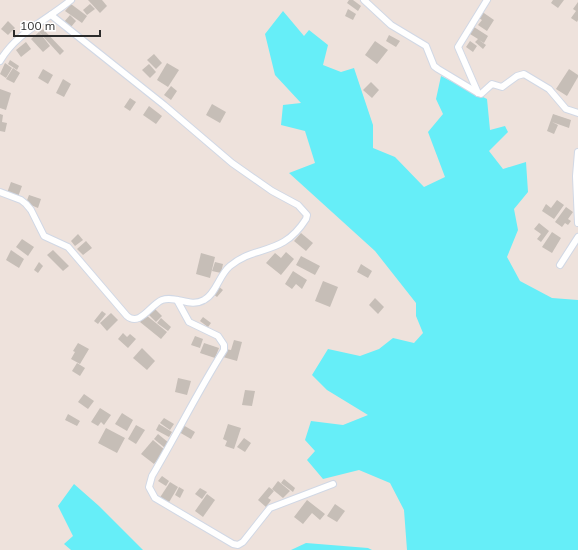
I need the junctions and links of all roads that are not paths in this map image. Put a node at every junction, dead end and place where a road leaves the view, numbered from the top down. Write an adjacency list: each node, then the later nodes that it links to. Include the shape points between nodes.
1 (71, 0): 4 (street)
2 (364, 0): 6 (street, via 391,25 426,46 434,66)
3 (487, 0): 6 (street, via 458,47)
4 (51, 15): 5 (street, via 16,39); 13 (street, via 251,178 298,204 305,211 306,219 289,239 230,266 208,297 193,303)
5 (0, 61)
6 (478, 93): 7 (street, via 481,94 492,84 502,87 524,74 549,89 566,108)
7 (578, 113)
8 (578, 152): 10 (street)
9 (0, 192): 13 (street, via 26,204 44,236 68,247 130,319 141,318 160,301)
10 (578, 223)
11 (578, 237): 12 (street)
12 (560, 265)
13 (177, 300): 14 (street, via 189,322 218,336 224,350 203,382 190,411 152,476 149,487 155,498 238,545 270,508)
14 (333, 484)

